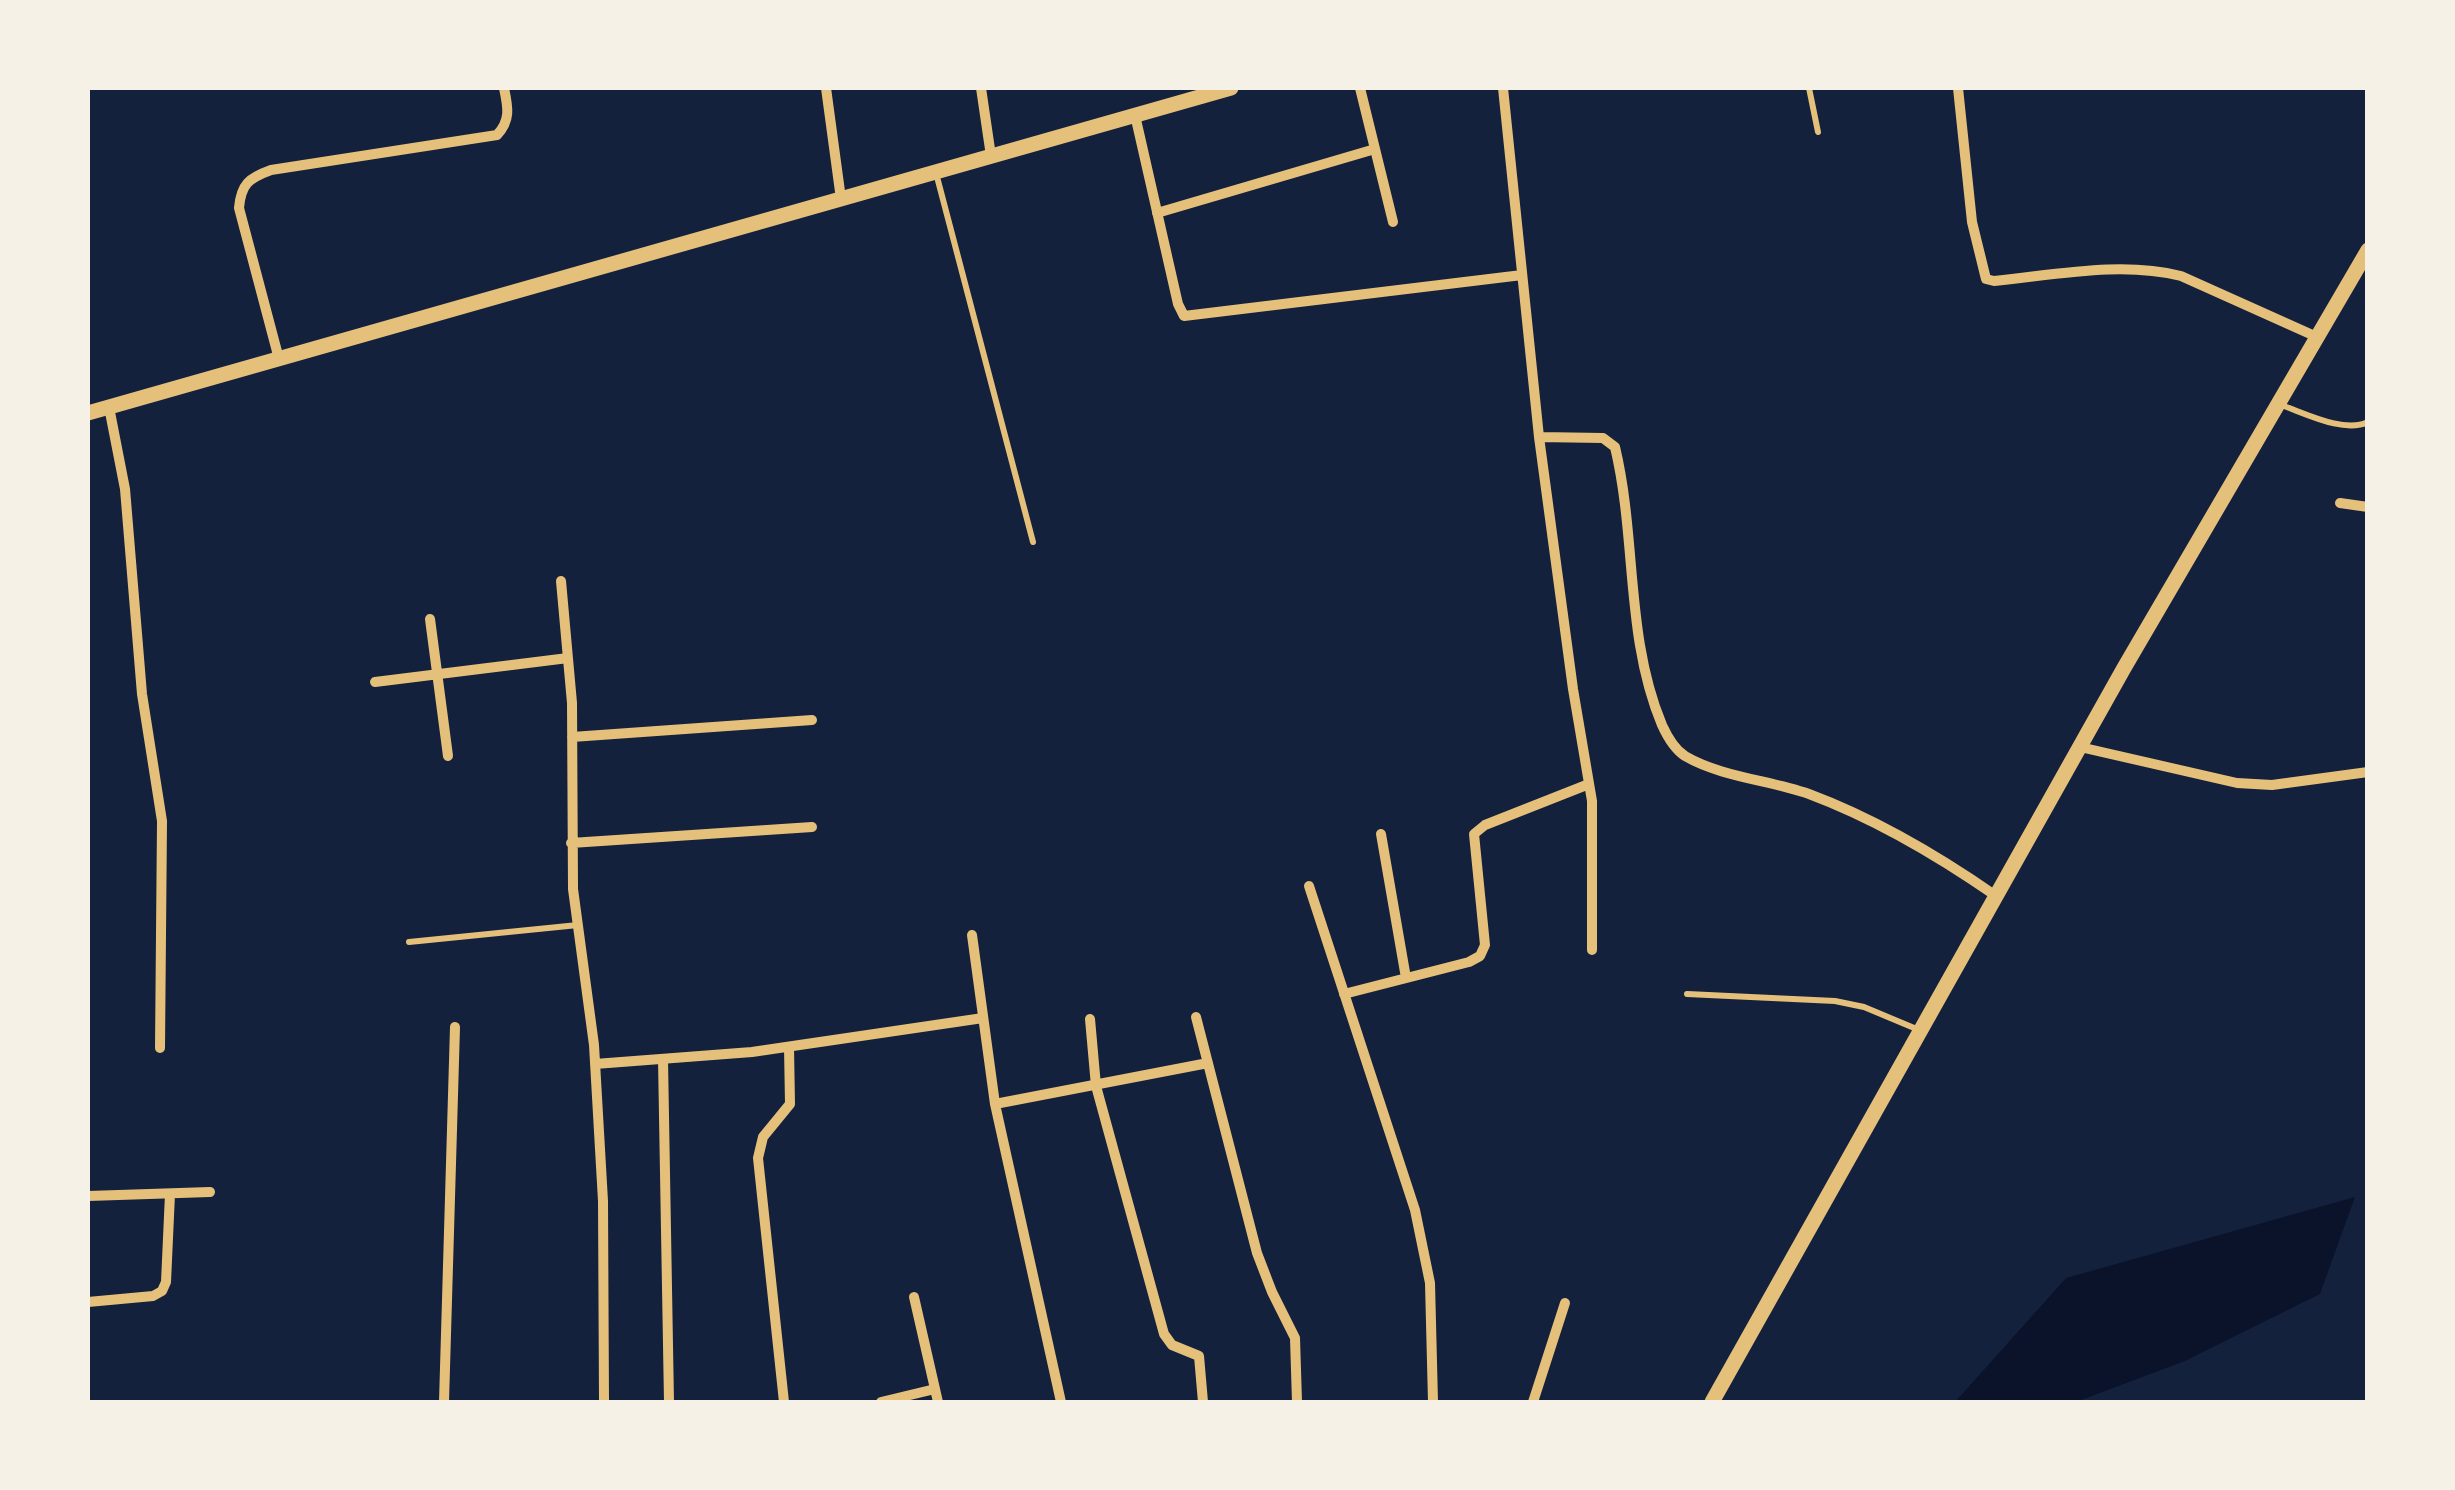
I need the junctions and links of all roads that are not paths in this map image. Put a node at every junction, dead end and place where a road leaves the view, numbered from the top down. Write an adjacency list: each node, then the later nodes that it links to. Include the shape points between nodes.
1 (504, 88): 20 (street, via 506,124 496,135 249,178 240,208)
2 (826, 88): 14 (street)
3 (981, 88): 12 (street)
4 (1231, 88): 9 (street)
5 (1360, 88): 11 (street)
6 (1503, 88): 18 (street)
7 (1810, 88): 10 (lane)
8 (1958, 88): 19 (street, via 1972,222 1986,279 2160,271)
9 (1135, 115): 12 (street); 15 (street)
10 (1818, 132)
11 (1375, 149): 15 (street); 16 (street)
12 (991, 156): 13 (street)
13 (936, 172): 14 (street); 28 (lane)
14 (841, 199): 20 (street)
15 (1157, 213): 18 (street, via 1178,304 1188,317)
16 (1393, 222)
17 (2368, 250): 19 (street)
18 (1522, 276): 25 (street)
19 (2317, 337): 21 (street)
20 (279, 359): 22 (street)
21 (2278, 404): 24 (lane, via 2344,426); 36 (street)
22 (108, 407): 23 (street); 58 (street, via 126,489 142,694 161,808)
23 (88, 413)
24 (2368, 422)
25 (1538, 437): 39 (street); 44 (street, via 1603,438 1615,448 1640,647 1662,726 1678,751 1808,794 1894,832)
26 (2340, 503): 27 (street)
27 (2368, 507)
28 (1034, 542)
29 (562, 582): 31 (street)
30 (430, 618): 32 (street)
31 (568, 658): 32 (street); 35 (street)
32 (438, 674): 33 (street); 37 (street)
33 (375, 682)
34 (812, 720): 35 (street)
35 (572, 737): 42 (street)
36 (2080, 747): 38 (street, via 2254,784); 44 (street)
37 (448, 756)
38 (2368, 772)
39 (1589, 784): 48 (street); 49 (street, via 1476,830 1484,952)
40 (812, 828): 42 (street)
41 (1381, 834): 49 (street)
42 (571, 843): 45 (street)
43 (1309, 886): 50 (street)
44 (1996, 896): 56 (street)
45 (578, 926): 47 (lane); 61 (street)
46 (972, 935): 53 (street)
47 (410, 942)
48 (1592, 950)
49 (1406, 978): 50 (street)
50 (1344, 994): 80 (street, via 1425,1252)
51 (1687, 994): 56 (lane, via 1835,1001)
52 (1196, 1017): 60 (street)
53 (983, 1018): 57 (street); 63 (street)
54 (1090, 1019): 62 (street)
55 (455, 1028): 71 (street)
56 (1920, 1030): 82 (street)
57 (789, 1047): 59 (street); 74 (street, via 790,1104 763,1137 758,1158)
58 (160, 1048)
59 (663, 1059): 61 (street); 73 (street)
60 (1208, 1063): 62 (street); 79 (street, via 1257,1252 1295,1338)
61 (596, 1064): 72 (street)
62 (1096, 1086): 63 (street); 78 (street, via 1164,1334 1172,1345 1199,1356)
63 (995, 1104): 77 (street)
64 (210, 1192): 65 (street)
65 (170, 1194): 66 (street); 68 (street, via 162,1291)
66 (88, 1196)
67 (914, 1298): 70 (street)
68 (88, 1302)
69 (1565, 1303): 81 (street)
70 (934, 1389): 75 (street); 76 (street)
71 (444, 1402)
72 (604, 1402)
73 (669, 1402)
74 (784, 1402)
75 (881, 1402)
76 (938, 1402)
77 (1061, 1402)
78 (1202, 1402)
79 (1297, 1402)
80 (1433, 1402)
81 (1533, 1402)
82 (1712, 1402)

